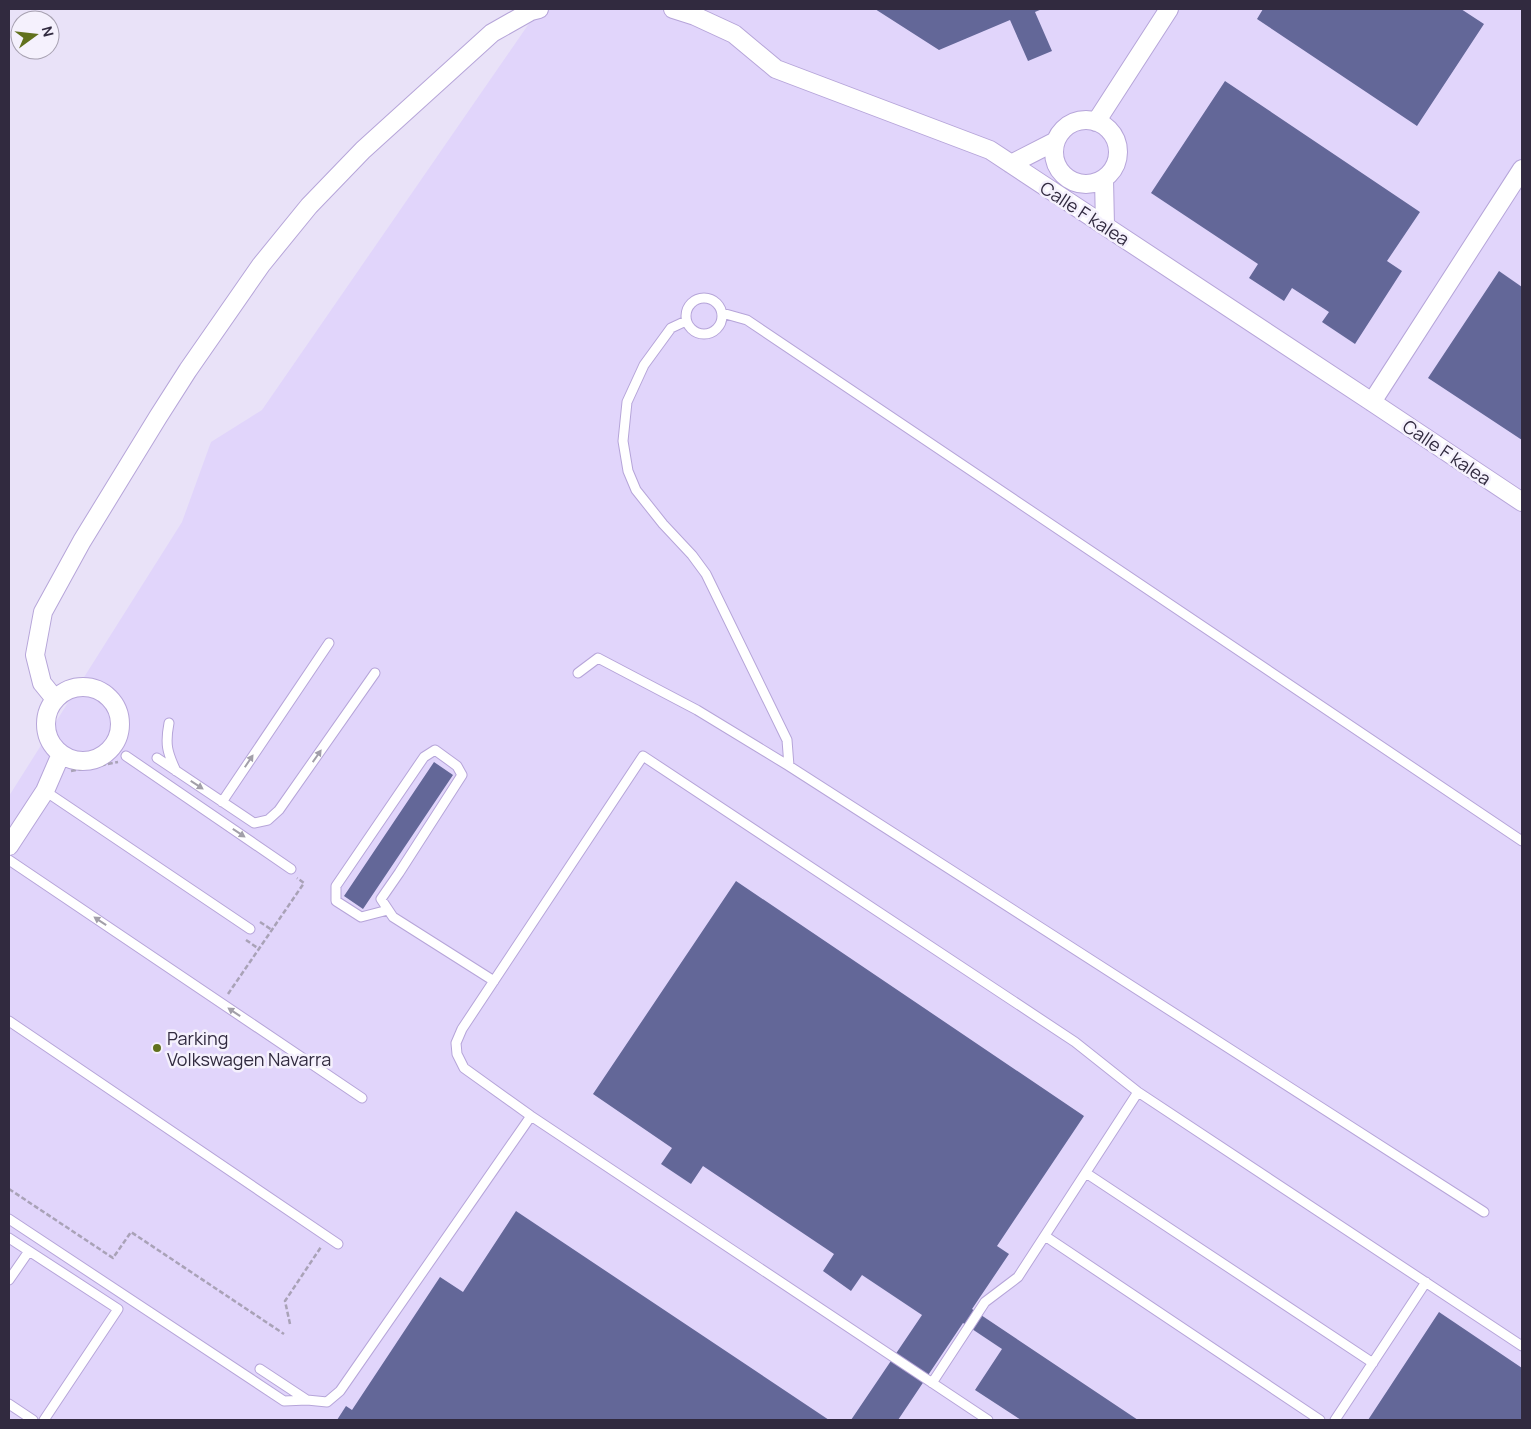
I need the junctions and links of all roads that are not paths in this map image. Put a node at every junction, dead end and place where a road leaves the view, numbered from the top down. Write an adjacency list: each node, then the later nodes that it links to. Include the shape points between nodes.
1 (539, 9): 17 (street, via 492,33 363,150 309,206 255,273 158,417 43,612 35,655 42,684)
2 (673, 9): 6 (street, Calle F kalea, via 734,34 776,69 990,150)
3 (1169, 9): 4 (street)
4 (1096, 122): 5 (street, via 1086,120 1068,126); 8 (street, via 1110,132 1118,148 1115,165)
5 (1056, 141): 6 (street); 8 (street, via 1055,160 1070,180 1087,184)
6 (1011, 164): 9 (street, Calle F kalea)
7 (1522, 169): 12 (street)
8 (1104, 179): 9 (street)
9 (1105, 226): 12 (street, Calle F kalea)
10 (722, 313): 11 (lane, via 721,323 706,334 694,331); 11 (lane, via 719,304 702,297 686,308); 26 (lane, via 747,320)
11 (686, 321): 22 (lane, via 671,328 644,364 627,402 623,441 628,471 636,490 706,574 787,740)
12 (1372, 402): 13 (street, Calle F kalea)
13 (1522, 502)
14 (329, 643): 25 (lane, one-way to 14)
15 (375, 673): 25 (lane, one-way to 15, via 254,822 268,820 279,810)
16 (578, 673): 22 (lane, via 598,658 697,710)
17 (55, 699): 19 (street, via 49,709 46,727); 19 (street, via 75,688 98,690 115,706 119,718 115,742 107,752 84,761)
18 (169, 723): 23 (lane, via 166,739 170,759)
19 (60, 754): 24 (street)
20 (157, 758): 23 (lane)
21 (125, 759): 29 (lane, one-way to 29)
22 (789, 766): 38 (lane)
23 (177, 772): 25 (lane, one-way to 25)
24 (45, 791): 27 (street); 31 (lane)
25 (222, 802)
26 (1522, 841)
27 (9, 846)
28 (9, 860): 35 (lane, one-way to 28)
29 (291, 869)
30 (388, 910): 30 (lane, via 381,899 462,775 457,766 435,750 424,757 336,886 336,901 361,917); 32 (lane, via 393,917)
31 (250, 929)
32 (494, 981): 34 (lane, via 644,756 1075,1042); 36 (lane, via 462,1029 456,1043 457,1054 464,1068)
33 (9, 1021): 42 (lane)
34 (1138, 1092): 37 (lane); 45 (lane)
35 (362, 1098)
36 (531, 1116): 49 (lane); 50 (lane, via 340,1391 327,1402)
37 (1086, 1173): 40 (lane); 47 (lane)
38 (1484, 1212)
39 (9, 1219): 50 (lane, via 284,1401)
40 (1045, 1236): 49 (lane, via 1018,1277 985,1302); 55 (lane)
41 (9, 1238): 43 (lane)
42 (338, 1244)
43 (29, 1251): 44 (lane); 53 (lane, via 118,1309)
44 (9, 1280)
45 (1426, 1282): 46 (lane); 47 (lane)
46 (1522, 1346)
47 (1373, 1363): 56 (lane)
48 (260, 1369): 50 (lane)
49 (932, 1383): 54 (lane)
50 (307, 1400)
51 (9, 1404): 52 (lane)
52 (33, 1420)
53 (44, 1420)
54 (988, 1420)
55 (1320, 1420)
56 (1335, 1420)

